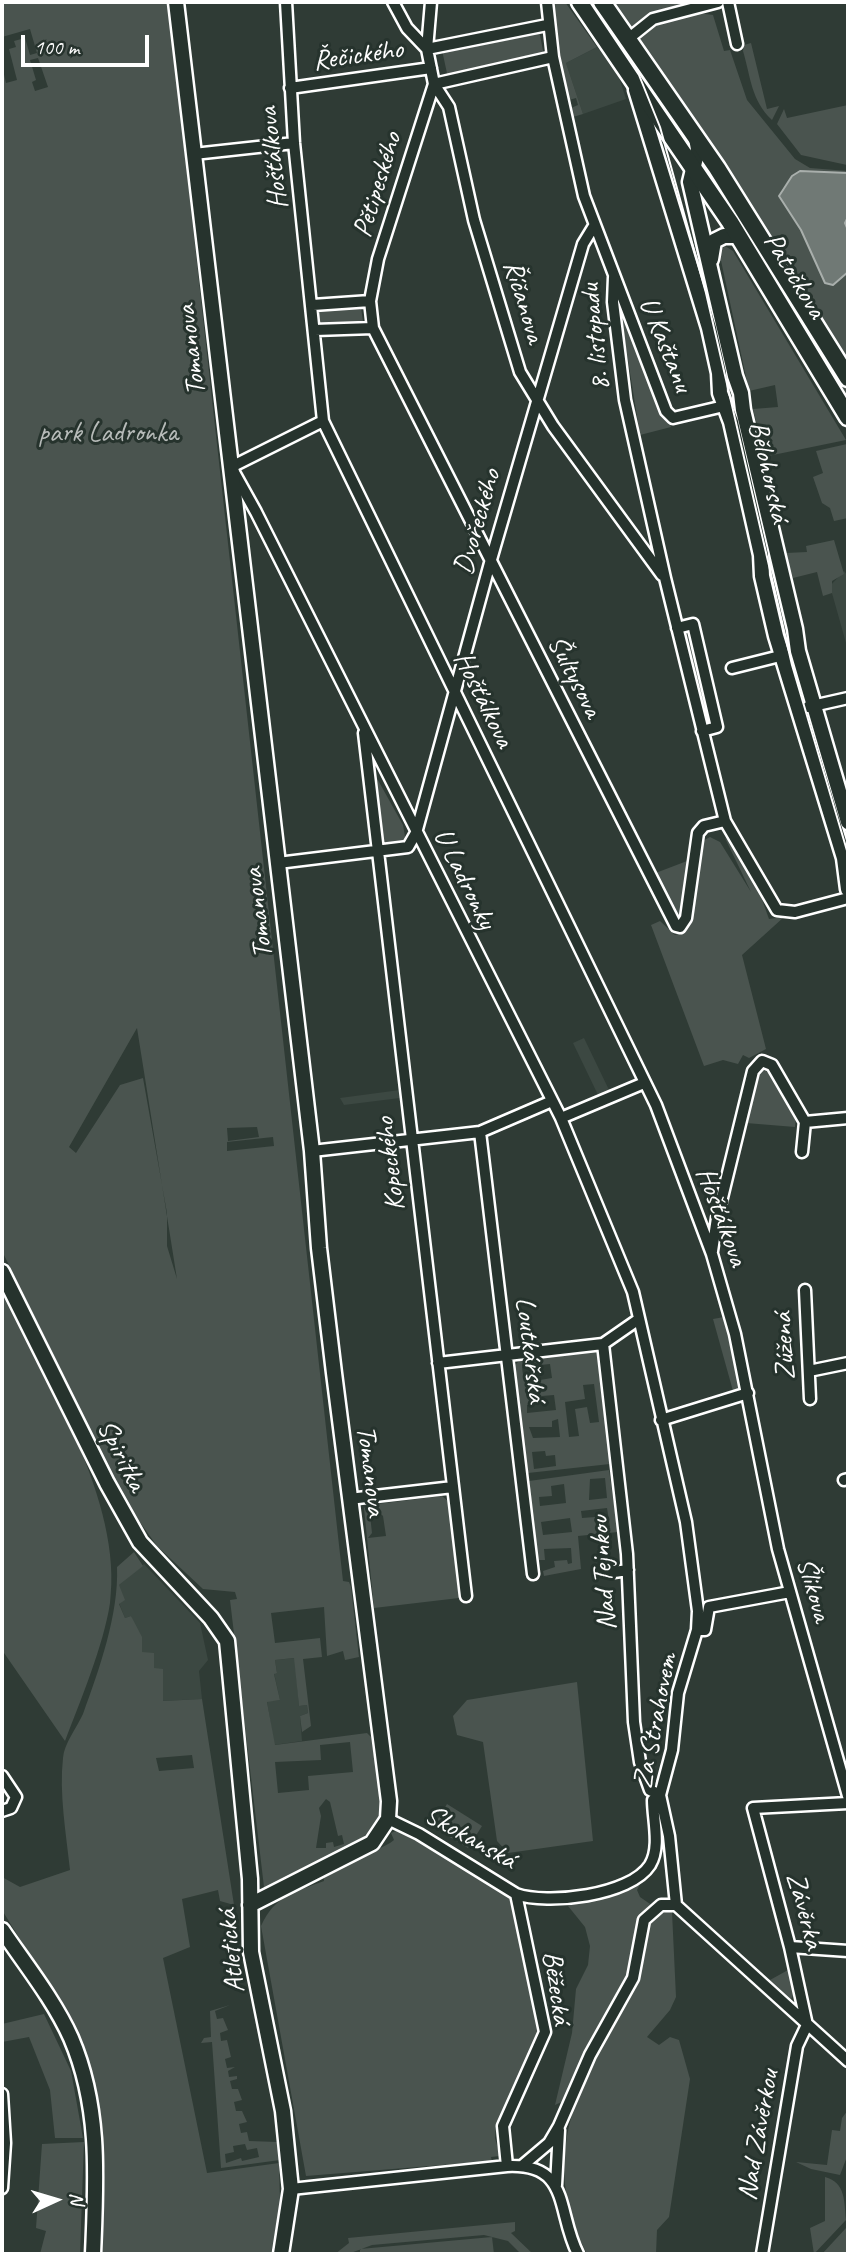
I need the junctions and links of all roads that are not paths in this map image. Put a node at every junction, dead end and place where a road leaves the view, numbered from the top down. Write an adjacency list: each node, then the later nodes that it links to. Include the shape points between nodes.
1 (176, 2): 21 (street, Tomanova)
2 (286, 2): 18 (street, Hošťálkova)
3 (393, 2): 13 (street, via 407,28)
4 (431, 2): 13 (street, Říčanova)
5 (547, 2): 10 (street, 8. listopadu)
6 (580, 2): 16 (main road, Bělohorská)
7 (602, 2): 11 (main road)
8 (718, 2): 11 (street, via 653,19)
9 (728, 2): 12 (street)
10 (547, 24): 13 (street, Řečického); 14 (street, 8. listopadu)
11 (628, 40): 19 (main road)
12 (737, 44)
13 (427, 49): 15 (street, Říčanova)
14 (553, 57): 17 (street, Řečického); 23 (street, 8. listopadu)
15 (431, 68): 17 (street, Říčanova); 18 (street, Řečického)
16 (628, 69): 22 (main road, Bělohorská); 33 (street, Bělohorská, via 709,328)
17 (434, 84): 27 (street, Pětipeského); 32 (street, Říčanova, via 449,107 474,220 520,372)
18 (290, 89): 20 (street, Hošťálkova)
19 (696, 138): 22 (street, Bělohorská); 31 (main road, Patočkova)
20 (294, 143): 21 (street); 28 (street, Hošťálkova)
21 (194, 154): 36 (street, Tomanova)
22 (693, 164): 24 (main road, Patočkova); 25 (street, Bělohorská, via 690,182)
23 (594, 226): 26 (street, 8. listopadu); 32 (street, Dvořeckého, via 583,244)
24 (739, 236): 25 (street, Bělohorská, via 714,240); 34 (main road, Patočkova)
25 (712, 271): 44 (street, Bělohorská)
26 (614, 277): 33 (street, U Kaštanu, via 666,411 673,418); 38 (street, 8. listopadu, via 625,400)
27 (370, 301): 28 (street); 29 (street, Šultysova)
28 (313, 305): 30 (street, Hošťálkova)
29 (373, 328): 30 (street); 37 (street, Šultysova)
30 (315, 330): 35 (street, Hošťálkova)
31 (848, 378)
32 (537, 401): 37 (street, Dvořeckého); 38 (street, Říčanova)
33 (724, 406): 40 (street, Bělohorská)
34 (846, 407)
35 (323, 421): 36 (street); 42 (street, Hošťálkova)
36 (231, 467): 45 (street, U Ladronky); 51 (street, Tomanova)
37 (490, 563): 42 (street, Dvořeckého); 47 (street, Šultysova, via 676,926 686,918 698,833 704,826)
38 (665, 578): 39 (street, 8. listopadu)
39 (677, 628): 46 (street, 8. listopadu); 46 (street, via 693,624 717,727)
40 (784, 655): 41 (street); 44 (street, Bělohorská)
41 (732, 668)
42 (454, 695): 49 (street, Dvořeckého); 54 (street, Hošťálkova)
43 (848, 698): 44 (street)
44 (807, 708): 48 (street, Bělohorská); 52 (street, Bělohorská)
45 (363, 726): 49 (street, U Ladronky); 50 (street, Kopeckého)
46 (702, 731): 47 (street, 8. listopadu)
47 (725, 821): 53 (street, 8. listopadu, via 777,910 795,912)
48 (848, 822)
49 (416, 833): 50 (street, via 408,847); 55 (street, U Ladronky)
50 (376, 851): 51 (street); 60 (street, Kopeckého)
51 (278, 863): 61 (street, Tomanova)
52 (848, 889)
53 (848, 898)
54 (644, 1083): 56 (street); 63 (street, Hošťálkova)
55 (552, 1101): 56 (street, U Ladronky); 59 (street)
56 (561, 1118): 66 (street, U Ladronky, via 606,1222)
57 (848, 1118): 58 (street)
58 (805, 1122): 62 (street); 63 (street, via 769,1062 757,1063)
59 (480, 1132): 60 (street); 68 (street, Loutkářská)
60 (410, 1139): 61 (street); 69 (street, Kopeckého)
61 (312, 1151): 76 (street, Tomanova)
62 (802, 1152)
63 (712, 1254): 72 (street, Hošťálkova)
64 (2, 1272): 83 (street, Spiritka, via 140,1542)
65 (805, 1290): 71 (street, Zúžená)
66 (639, 1319): 67 (street); 74 (street, Za Strahovem)
67 (603, 1344): 68 (street); 77 (street, Nad Tejnkou)
68 (509, 1355): 69 (street); 79 (street, Loutkářská)
69 (438, 1363): 75 (street, Kopeckého)
70 (848, 1363): 71 (street)
71 (809, 1371): 73 (street, Zúžená)
72 (748, 1392): 74 (street); 80 (street, Šlikova)
73 (810, 1399)
74 (661, 1420): 82 (street, Za Strahovem, via 686,1522)
75 (453, 1487): 76 (street); 81 (street, Kopeckého)
76 (349, 1499): 89 (street, Tomanova)
77 (628, 1570): 78 (street); 85 (street, Nad Tejnkou, via 636,1744 650,1790)
78 (614, 1572)
79 (533, 1574)
80 (790, 1592): 82 (street, via 709,1607 705,1630); 86 (street, Šlikova)
81 (466, 1596)
82 (697, 1630): 85 (street, Za Strahovem, via 678,1693 672,1750)
83 (227, 1641): 91 (street, Atletická)
84 (2, 1776): 88 (street, via 16,1797 11,1808)
85 (660, 1795): 90 (street, Skokanská, via 653,1800 651,1864 640,1876 564,1899 532,1900); 92 (street, Za Strahovem)
86 (848, 1796)
87 (848, 1804): 94 (street, Závěrka, via 753,1808)
88 (2, 1811)
89 (388, 1819): 90 (street, Skokanská); 91 (street, Skokanská, via 372,1843)
90 (516, 1894): 101 (street, Běžecká, via 545,2032 503,2126)
91 (250, 1905): 104 (street, Atletická, via 251,1952 283,2111)
92 (677, 1905): 96 (street); 99 (street, via 661,1905 644,1920 633,1978 590,2055)
93 (2, 1930): 105 (street, via 62,2022 82,2068 96,2140)
94 (790, 1947): 95 (street); 96 (street, Závěrka)
95 (848, 1951)
96 (807, 2025): 97 (street); 108 (street, Nad Závěrkou, via 797,2046)
97 (848, 2061)
98 (2, 2094): 103 (street)
99 (559, 2126): 100 (street, via 549,2143); 102 (street)
100 (523, 2165): 101 (street); 102 (street, via 547,2173)
101 (506, 2166): 104 (street)
102 (556, 2186): 107 (street)
103 (2, 2188)
104 (291, 2189): 106 (street, Atletická)
105 (93, 2254)
106 (281, 2254)
107 (578, 2254)
108 (762, 2254)

